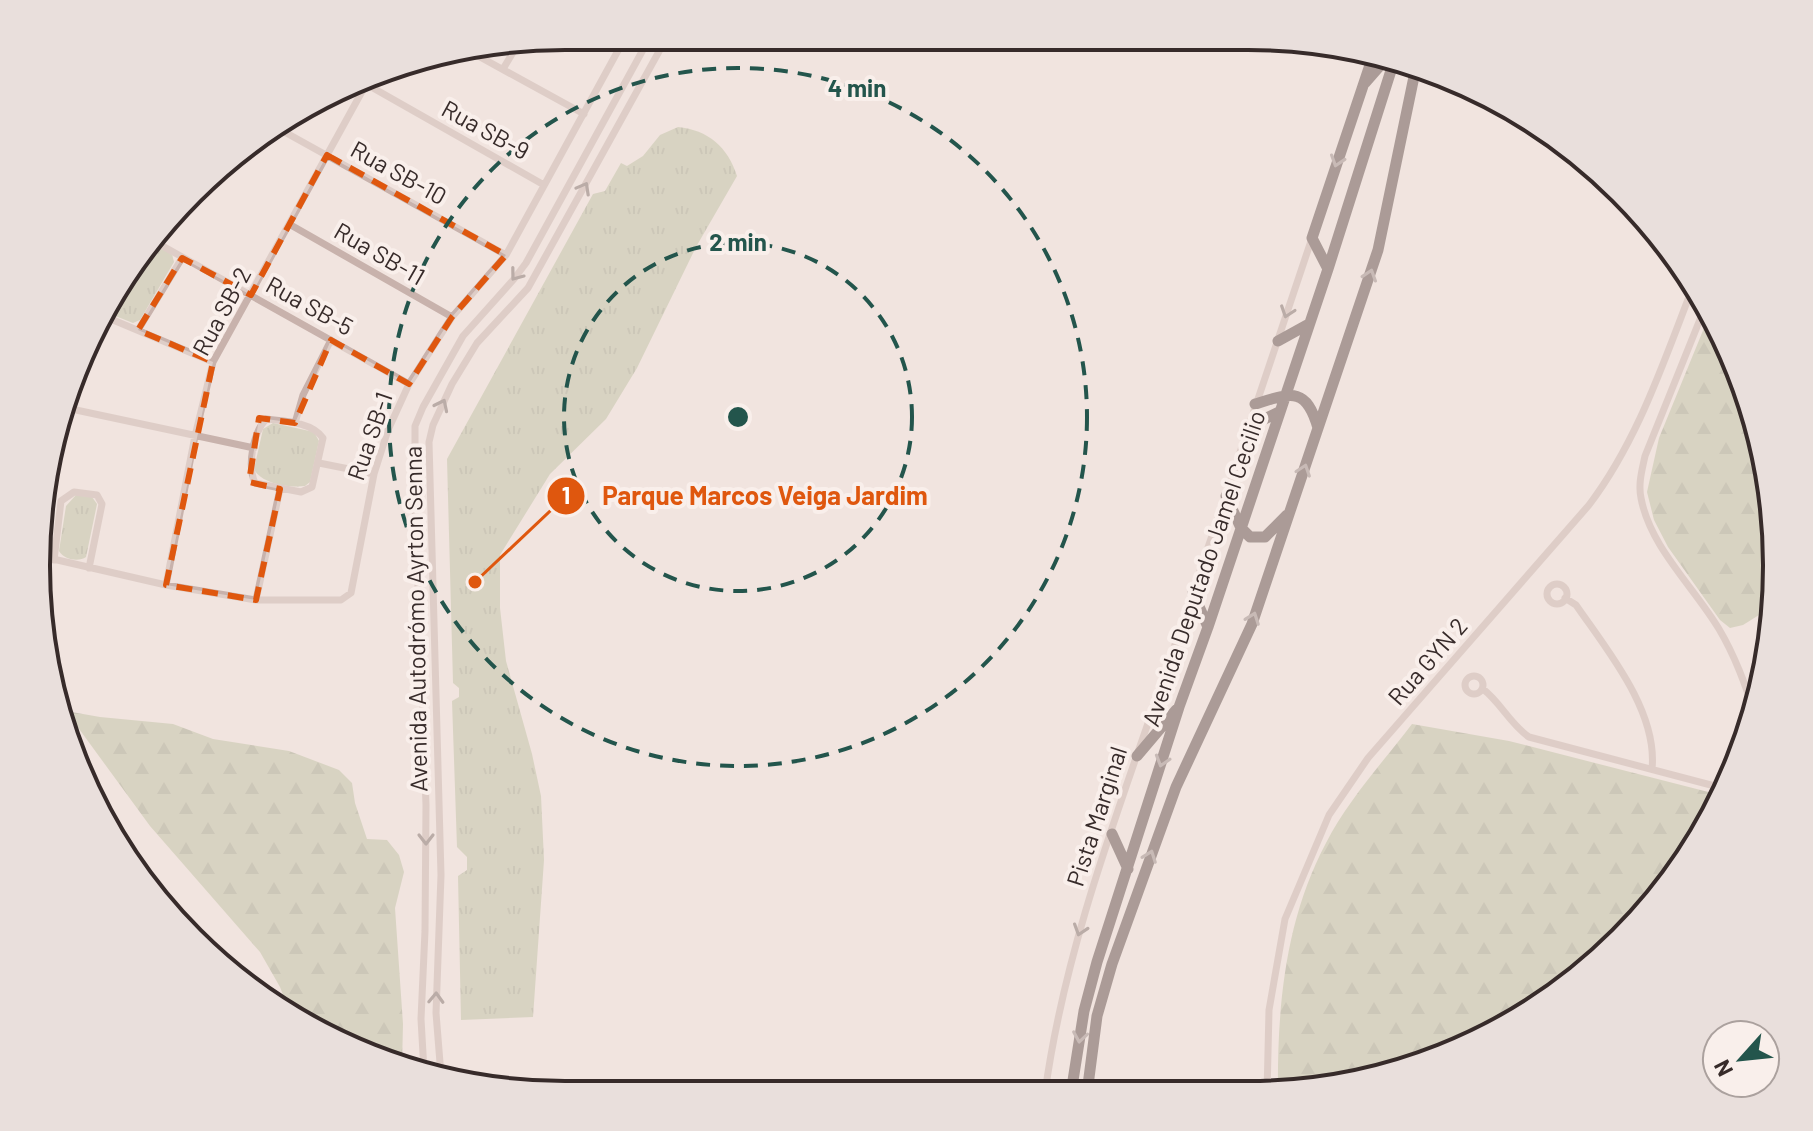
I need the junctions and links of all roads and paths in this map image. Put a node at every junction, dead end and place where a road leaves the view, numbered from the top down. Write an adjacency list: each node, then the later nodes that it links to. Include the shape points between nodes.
1 (618, 50): 14 (street, Rua SB-1)
2 (643, 50): 57 (street, Avenida Autodrómo Ayrton Senna, one-way to 57, via 526,263 463,336 415,426)
3 (660, 50): 58 (street, Avenida Autodrómo Ayrton Senna, one-way to 3, via 428,460 433,425 477,343 528,288)
4 (513, 53): 8 (street)
5 (481, 57): 8 (street)
6 (1370, 65): 12 (highway)
7 (1379, 67): 12 (highway)
8 (503, 69): 14 (street)
9 (1391, 71): 23 (highway, Avenida Deputado Jamel Cecilio)
10 (1414, 77): 41 (highway, one-way to 10, via 1378,250)
11 (376, 86): 17 (street, Rua SB-9)
12 (1362, 87): 19 (highway, one-way to 19)
13 (362, 92): 16 (street, Rua SB-2)
14 (584, 114): 17 (street, Rua SB-1)
15 (286, 133): 16 (street, Rua SB-10)
16 (327, 155): 18 (street, Rua SB-2); 21 (street, Rua SB-10)
17 (544, 185): 21 (street, Rua SB-1)
18 (289, 224): 24 (street, Rua SB-2); 26 (street, Rua SB-11)
19 (1312, 238): 23 (highway); 32 (street, Pista Marginal, one-way to 32)
20 (162, 246): 22 (street, Rua SB-5)
21 (506, 255): 26 (street, Rua SB-1)
22 (182, 258): 24 (street, Rua SB-5); 30 (street)
23 (1328, 269): 29 (highway, Avenida Deputado Jamel Cecilio)
24 (251, 295): 31 (street, Rua SB-5); 33 (street, Rua SB-2)
25 (1688, 299): 70 (street, Rua GYN 2, via 1638,425 1611,476 1368,758 1329,815 1285,919 1269,1010)
26 (452, 317): 34 (street, Rua SB-1)
27 (1700, 319): 61 (street, via 1645,456 1640,496 1647,521 1719,630)
28 (113, 320): 30 (street)
29 (1307, 325): 32 (highway); 35 (highway, Avenida Deputado Jamel Cecilio)
30 (138, 330): 33 (street)
31 (331, 340): 34 (street, Rua SB-5); 39 (street)
32 (1278, 341): 36 (street, Pista Marginal)
33 (213, 362): 42 (street, Rua SB-2)
34 (409, 384): 45 (street, Rua SB-1)
35 (1284, 395): 36 (highway); 38 (highway, Avenida Deputado Jamel Cecilio); 41 (highway, via 1310,404)
36 (1255, 404): 40 (street, Pista Marginal)
37 (74, 410): 42 (street)
38 (1279, 412): 40 (highway); 49 (highway, Avenida Deputado Jamel Cecilio)
39 (295, 423): 43 (street, via 266,419 257,429); 44 (street, via 319,431)
40 (1248, 427): 47 (street, Pista Marginal)
41 (1319, 429): 48 (highway, one-way to 41)
42 (195, 436): 43 (street); 53 (street, Rua SB-2)
43 (254, 448): 46 (street, via 250,473 255,483)
44 (319, 463): 45 (street); 46 (street, via 312,487 301,492)
45 (374, 474): 56 (street, Rua SB-1, via 351,593 341,600)
46 (280, 489): 56 (street)
47 (1226, 496): 49 (highway); 54 (street, Pista Marginal)
48 (1290, 512): 49 (highway, via 1265,537 1250,537); 73 (highway, one-way to 48, via 1097,1016 1112,964 1176,787 1252,624)
49 (1241, 528): 59 (highway, Avenida Deputado Jamel Cecilio)
50 (50, 559): 51 (street, Rua SB-1)
51 (54, 560): 52 (street, Rua SB-1); 52 (street, via 61,501 74,492 97,495 102,504)
52 (89, 568): 53 (street, Rua SB-1)
53 (166, 585): 56 (street, Rua SB-1)
54 (1193, 593): 59 (highway); 63 (street, Pista Marginal)
55 (1565, 598): 64 (street, via 1576,605 1635,696 1654,752)
56 (256, 600)
57 (419, 605): 58 (street); 68 (street, Avenida Autodrómo Ayrton Senna, one-way to 68, via 426,805)
58 (434, 606): 69 (street, Avenida Autodrómo Ayrton Senna, one-way to 58)
59 (1208, 627): 62 (highway, Avenida Deputado Jamel Cecilio)
60 (1483, 689): 64 (street, via 1529,737)
61 (1747, 691)
62 (1179, 707): 63 (highway); 67 (highway, Avenida Deputado Jamel Cecilio, one-way to 67)
63 (1137, 756): 66 (street, Pista Marginal)
64 (1652, 769): 65 (street)
65 (1713, 786)
66 (1112, 834): 67 (highway); 71 (street, Pista Marginal, one-way to 71, via 1066,980)
67 (1128, 869): 72 (highway, Avenida Deputado Jamel Cecilio, one-way to 72, via 1084,1011)
68 (423, 1061)
69 (440, 1065)
70 (1267, 1080)
71 (1047, 1081)
72 (1073, 1081)
73 (1089, 1081)

